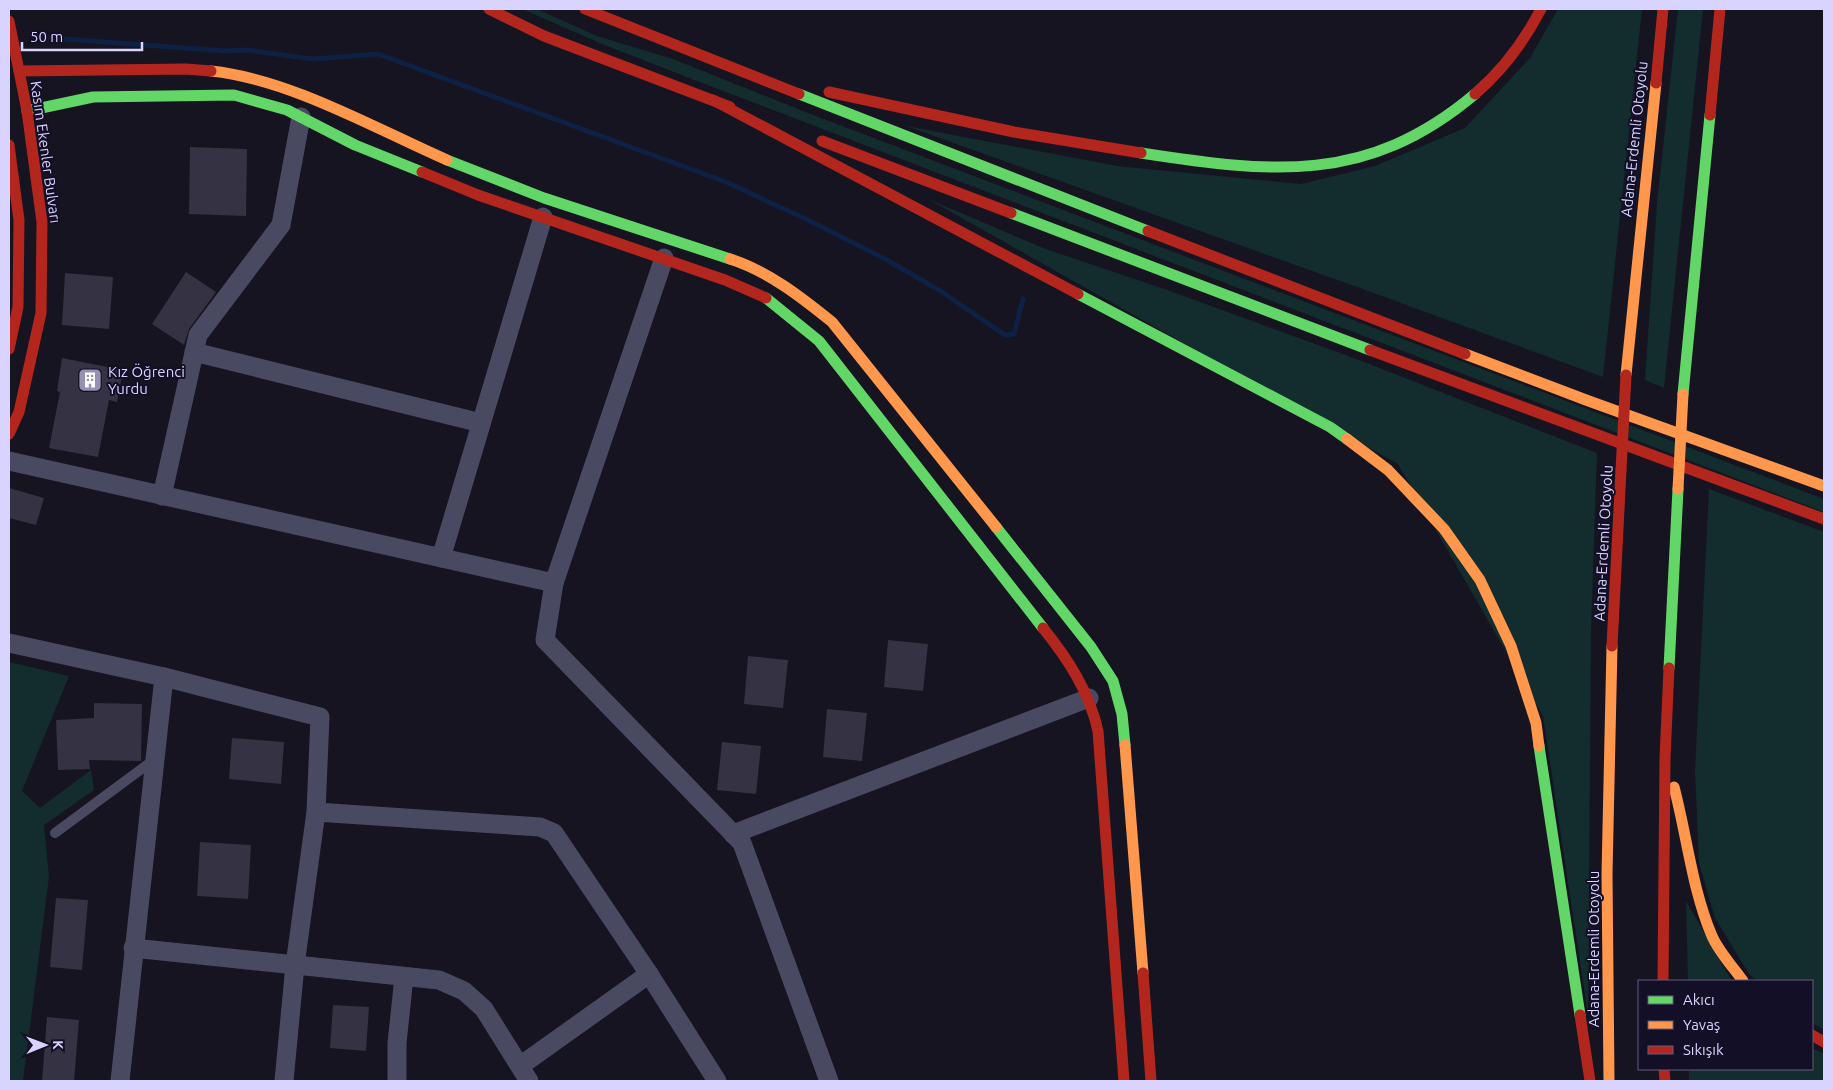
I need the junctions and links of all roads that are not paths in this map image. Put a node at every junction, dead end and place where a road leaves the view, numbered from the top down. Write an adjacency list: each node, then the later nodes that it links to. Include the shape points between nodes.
1 (489, 9): 9 (main road, via 544,36)
2 (585, 9): 7 (main road)
3 (1541, 9): 7 (main road, via 1524,42 1499,72 1458,110 1416,136 1366,155 1321,166 1272,168 1213,163 1095,146 820,90)
4 (1663, 9): 50 (main road, Adana-Erdemli Otoyolu, bridge, via 1626,374 1621,470 1611,680)
5 (1720, 9): 28 (main road, bridge, via 1683,394)
6 (9, 21): 8 (main road, Kasım Ekenler Bulvarı)
7 (696, 53): 20 (main road, via 1006,177 1540,382)
8 (19, 71): 10 (main road, Kasım Ekenler Bulvarı); 48 (main road, via 186,69 236,74 288,88 469,170 746,264 800,296 832,322 1091,648 1113,681 1122,714 1131,797)
9 (713, 100): 22 (main road, via 1490,396); 49 (main road, via 1330,427 1388,470 1444,529 1480,580 1507,638 1536,723)
10 (18, 112): 11 (main road, via 93,97 234,96); 18 (main road, Kasım Ekenler Bulvarı, via 42,222 41,313 19,412)
11 (301, 117): 13 (main road, via 355,145); 16 (street, via 281,225 198,334)
12 (9, 145): 15 (main road, via 19,220 18,307)
13 (542, 217): 14 (main road); 17 (street)
14 (664, 258): 24 (street); 27 (main road, via 764,296 819,341 1059,648)
15 (9, 349)
16 (194, 352): 17 (street); 21 (street)
17 (481, 423): 23 (street)
18 (9, 434)
19 (9, 461): 21 (street)
20 (1824, 486)
21 (162, 496): 23 (street)
22 (1824, 519)
23 (441, 558): 24 (street)
24 (554, 582): 32 (street, via 545,640)
25 (9, 643): 26 (street)
26 (164, 677): 29 (street); 30 (street, via 320,717)
27 (1089, 698): 32 (street); 47 (main road, via 1098,731)
28 (1665, 758): 37 (main road); 38 (main road, via 1686,832 1698,893 1713,938)
29 (155, 759): 31 (lane); 33 (street)
30 (316, 812): 34 (street); 35 (street, via 540,827 554,833)
31 (55, 833)
32 (734, 834): 46 (street, via 742,843)
33 (133, 948): 34 (street); 42 (street)
34 (295, 964): 36 (street); 43 (street)
35 (649, 974): 41 (street); 45 (street)
36 (404, 977): 41 (street, via 439,980 464,992 484,1009); 44 (street)
37 (1663, 980)
38 (1742, 980)
39 (1813, 1036): 40 (main road)
40 (1824, 1042)
41 (525, 1074)
42 (120, 1081)
43 (284, 1081)
44 (398, 1081)
45 (716, 1081)
46 (829, 1081)
47 (1124, 1081)
48 (1151, 1081)
49 (1590, 1081)
50 (1609, 1081)

